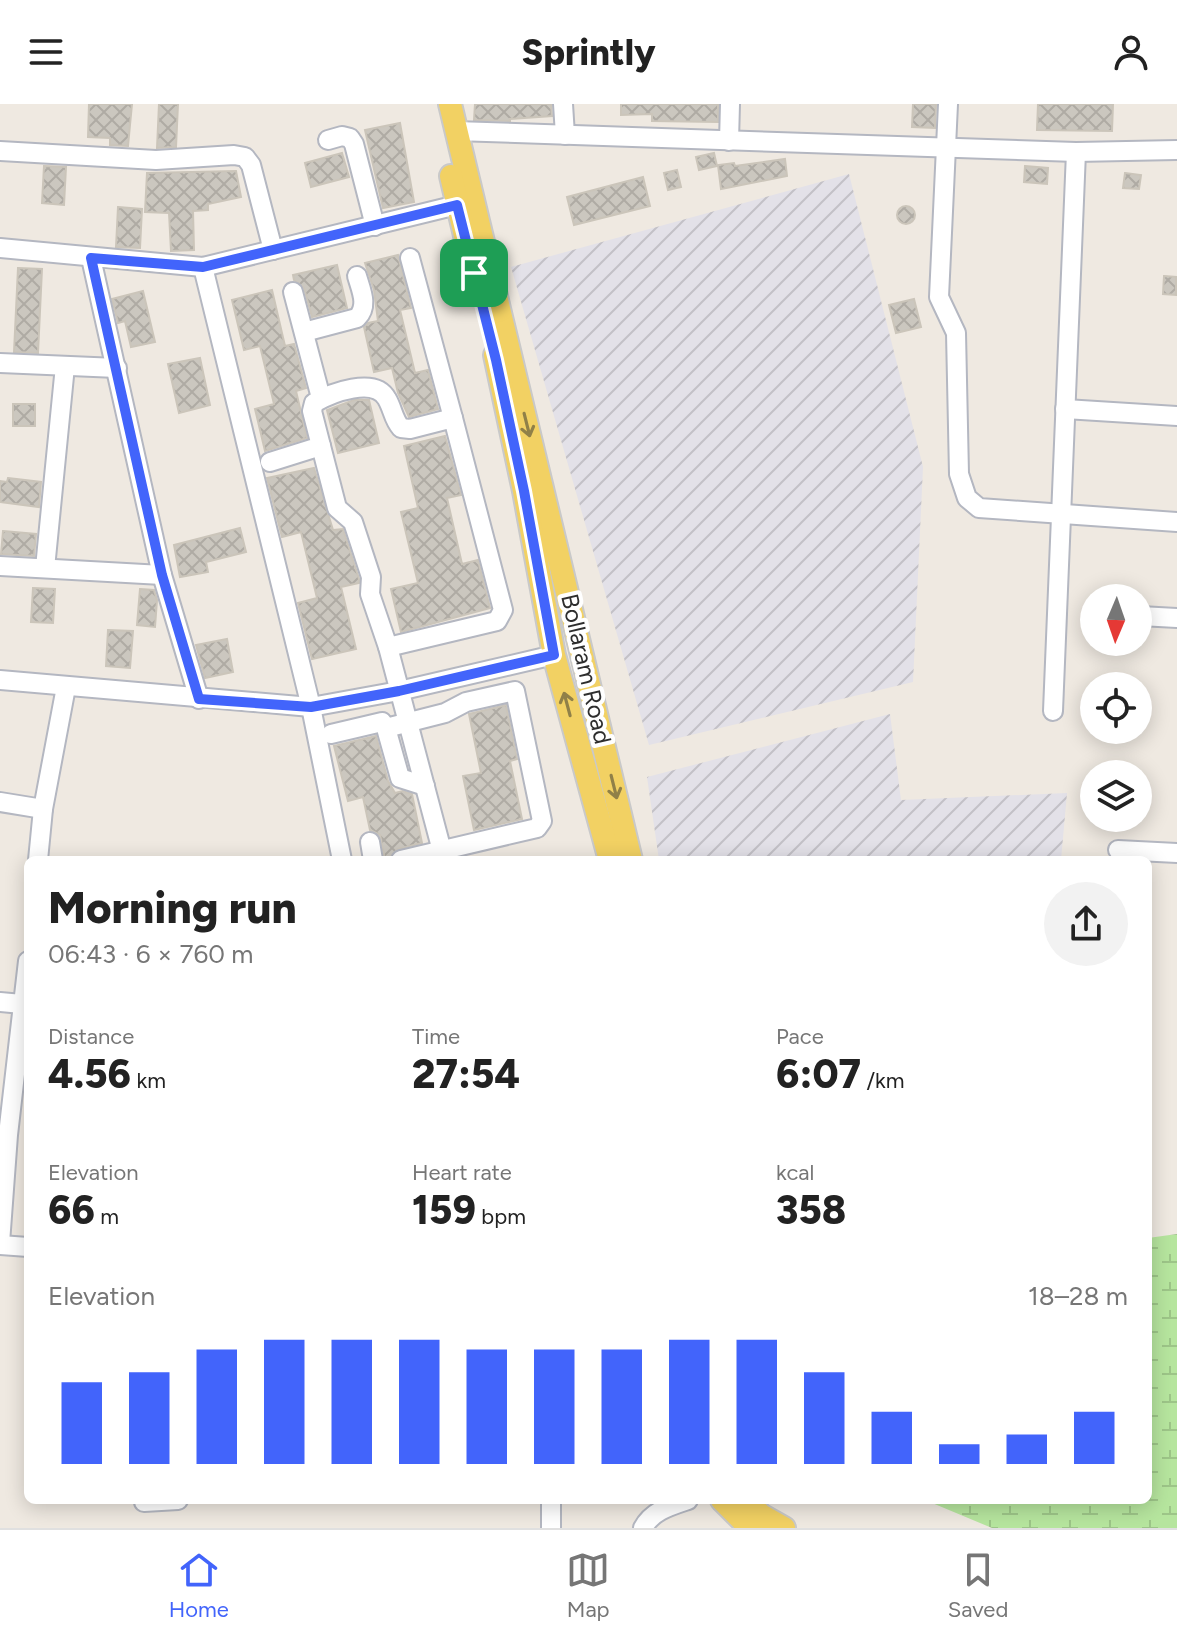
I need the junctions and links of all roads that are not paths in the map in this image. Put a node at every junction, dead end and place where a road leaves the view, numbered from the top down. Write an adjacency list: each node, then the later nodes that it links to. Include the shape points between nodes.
1 (436, 104): 14 (main road, Bollaram Road)
2 (450, 104): 6 (main road, Bollaram Road)
3 (563, 104): 7 (street)
4 (730, 104): 9 (street)
5 (948, 104): 10 (street)
6 (455, 131): 7 (street); 61 (main road, Bollaram Road, one-way to 61)
7 (565, 135): 9 (street)
8 (328, 140): 15 (street, via 342,136 354,144)
9 (729, 141): 10 (street)
10 (946, 147): 13 (street); 33 (street, via 939,297 956,333 959,474 967,498 979,508)
11 (1177, 150): 13 (street)
12 (0, 151): 17 (street, via 156,160 245,157)
13 (1076, 152): 28 (street)
14 (457, 205): 15 (street); 41 (main road, Bollaram Road, via 496,360)
15 (375, 226): 17 (street)
16 (0, 248): 18 (street)
17 (273, 250): 20 (street)
18 (91, 258): 20 (street); 26 (street)
19 (410, 258): 30 (street)
20 (203, 267): 46 (street)
21 (357, 276): 23 (street, via 363,313)
22 (293, 292): 23 (street)
23 (304, 332): 27 (street)
24 (0, 363): 25 (street)
25 (65, 366): 26 (street); 36 (street)
26 (117, 368): 37 (street)
27 (321, 398): 30 (street, via 366,386 386,396 401,428); 31 (street, via 312,411)
28 (1065, 409): 29 (street); 33 (street)
29 (1177, 416)
30 (453, 418): 40 (street, via 503,610 497,621)
31 (321, 446): 32 (street); 40 (street, via 337,508 355,527)
32 (270, 462)
33 (1061, 516): 34 (street); 47 (street)
34 (1177, 522)
35 (0, 566): 36 (street)
36 (45, 568): 37 (street)
37 (162, 575): 45 (street)
38 (1152, 617): 39 (street)
39 (1177, 618)
40 (388, 647): 44 (street)
41 (554, 655): 44 (street); 60 (main road, Bollaram Road, one-way to 41)
42 (0, 680): 43 (street)
43 (66, 687): 45 (street); 53 (street)
44 (399, 691): 46 (street); 48 (street)
45 (199, 699): 46 (street)
46 (311, 707): 58 (street)
47 (1053, 711)
48 (407, 722): 49 (street); 51 (street); 55 (street, via 466,702 517,693 540,826)
49 (386, 728): 50 (street, via 378,722); 51 (street, via 400,778)
50 (331, 734)
51 (425, 786): 55 (street)
52 (0, 802): 53 (street)
53 (43, 809): 57 (street)
54 (1118, 850): 56 (street)
55 (442, 851): 59 (street)
56 (1177, 853)
57 (38, 856)
58 (341, 856)
59 (419, 856)
60 (609, 856)
61 (630, 856)
62 (24, 990): 64 (street)
63 (0, 1002): 64 (street)
64 (22, 1004): 65 (street)
65 (8, 1135): 66 (street); 67 (street)
66 (24, 1137)
67 (0, 1244): 68 (street)
68 (24, 1247)
69 (551, 1504): 73 (street)
70 (677, 1504): 74 (street)
71 (726, 1504): 75 (main road)
72 (750, 1504): 76 (main road)
73 (551, 1528)
74 (643, 1528)
75 (750, 1528)
76 (784, 1528)

